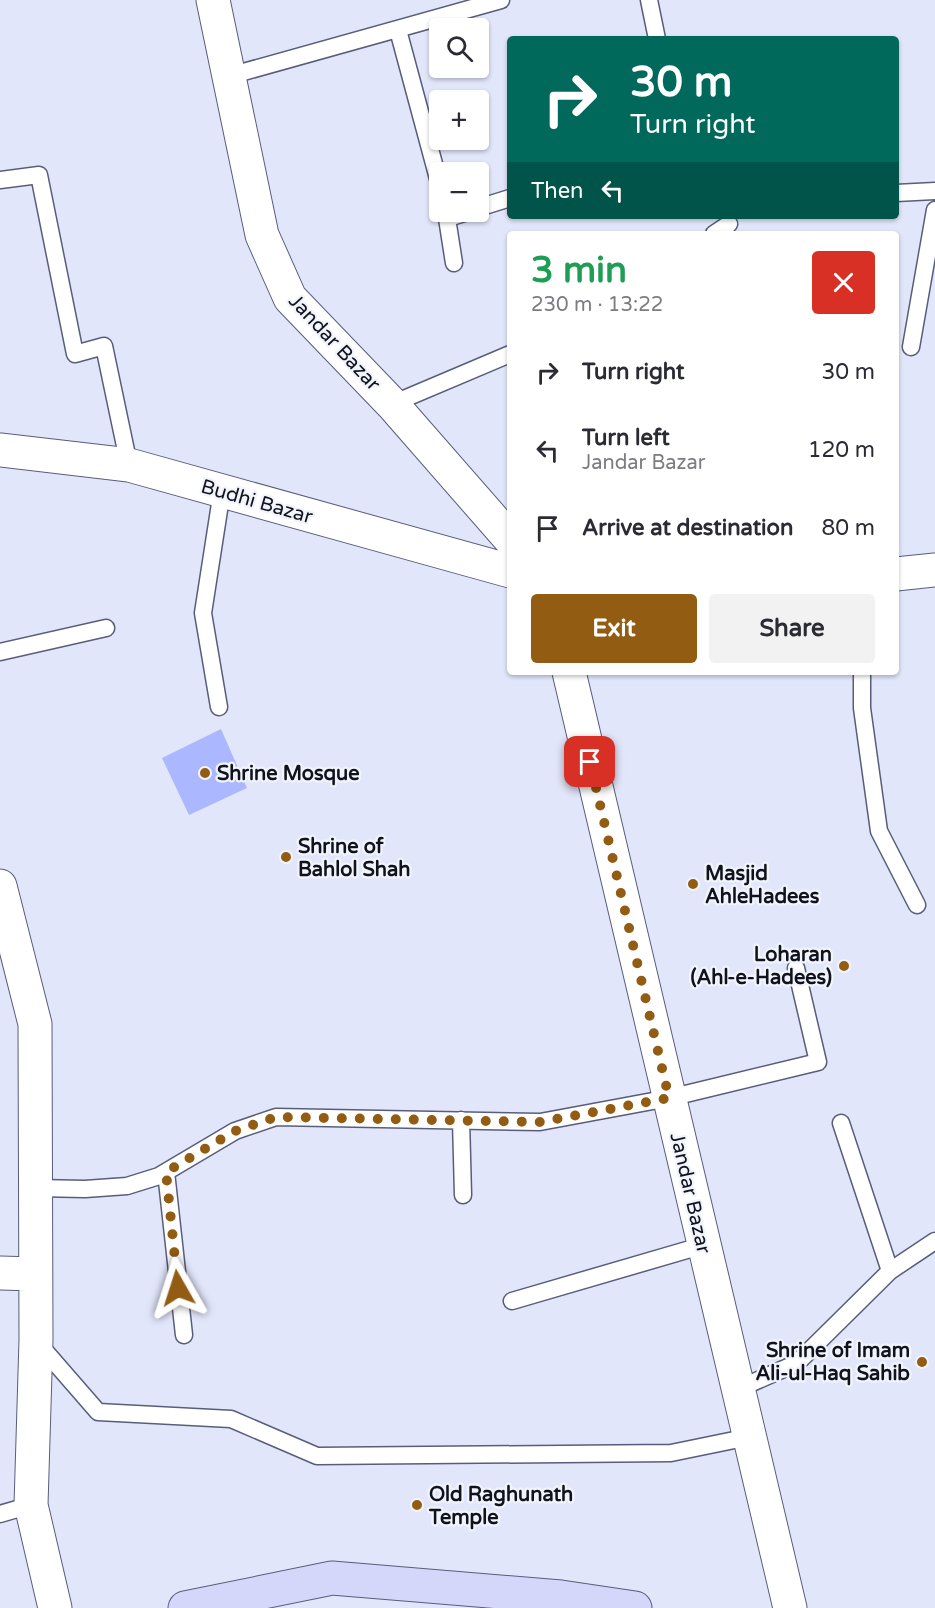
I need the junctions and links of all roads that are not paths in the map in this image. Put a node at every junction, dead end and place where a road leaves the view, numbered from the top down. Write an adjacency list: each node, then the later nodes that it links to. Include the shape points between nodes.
1 (213, 0): 6 (street, Jandar Bazar)
2 (501, 0): 4 (lane)
3 (650, 0): 5 (lane)
4 (398, 30): 6 (lane); 7 (lane)
5 (656, 36)
6 (229, 76): 20 (street, Jandar Bazar, via 262,235 290,298)
7 (434, 162)
8 (0, 180): 22 (lane, via 39,175 75,354 104,346)
9 (935, 191): 10 (lane)
10 (899, 193)
11 (507, 199): 12 (lane)
12 (489, 205)
13 (935, 210): 18 (lane)
14 (448, 222): 17 (lane)
15 (729, 224): 16 (lane)
16 (718, 231)
17 (454, 263)
18 (911, 347)
19 (507, 355): 20 (lane)
20 (392, 404): 24 (street, Jandar Bazar)
21 (0, 450): 22 (street, Budhi Bazar)
22 (129, 465): 23 (street, Budhi Bazar)
23 (222, 491): 25 (street, Budhi Bazar); 32 (lane, via 203,613)
24 (507, 536)
25 (507, 570)
26 (935, 570): 27 (street)
27 (899, 574)
28 (106, 628): 29 (lane)
29 (0, 652)
30 (570, 675): 36 (street, Jandar Bazar)
31 (861, 675): 34 (lane, via 879,831)
32 (219, 707)
33 (0, 886): 40 (street, via 35,1024)
34 (916, 905)
35 (796, 968): 36 (lane, via 818,1062)
36 (669, 1098): 37 (lane, via 540,1122); 43 (street, Jandar Bazar)
37 (461, 1120): 39 (lane, via 276,1117 235,1131); 41 (lane)
38 (841, 1123): 44 (lane)
39 (166, 1172): 40 (lane, via 127,1186); 48 (lane)
40 (35, 1188): 46 (street)
41 (463, 1195)
42 (935, 1241): 44 (lane)
43 (704, 1245): 47 (lane); 50 (street, Jandar Bazar)
44 (890, 1271): 50 (lane, via 797,1363)
45 (0, 1273): 46 (street)
46 (35, 1274): 49 (street)
47 (512, 1302)
48 (184, 1335)
49 (36, 1340): 51 (lane, via 98,1412 231,1419 317,1456 671,1453); 52 (street)
50 (738, 1389): 51 (street, Jandar Bazar)
51 (749, 1437): 56 (street, Jandar Bazar)
52 (15, 1510): 53 (street)
53 (55, 1608)
54 (185, 1608): 55 (main road, via 332,1578 561,1597)
55 (635, 1608)
56 (790, 1608)

